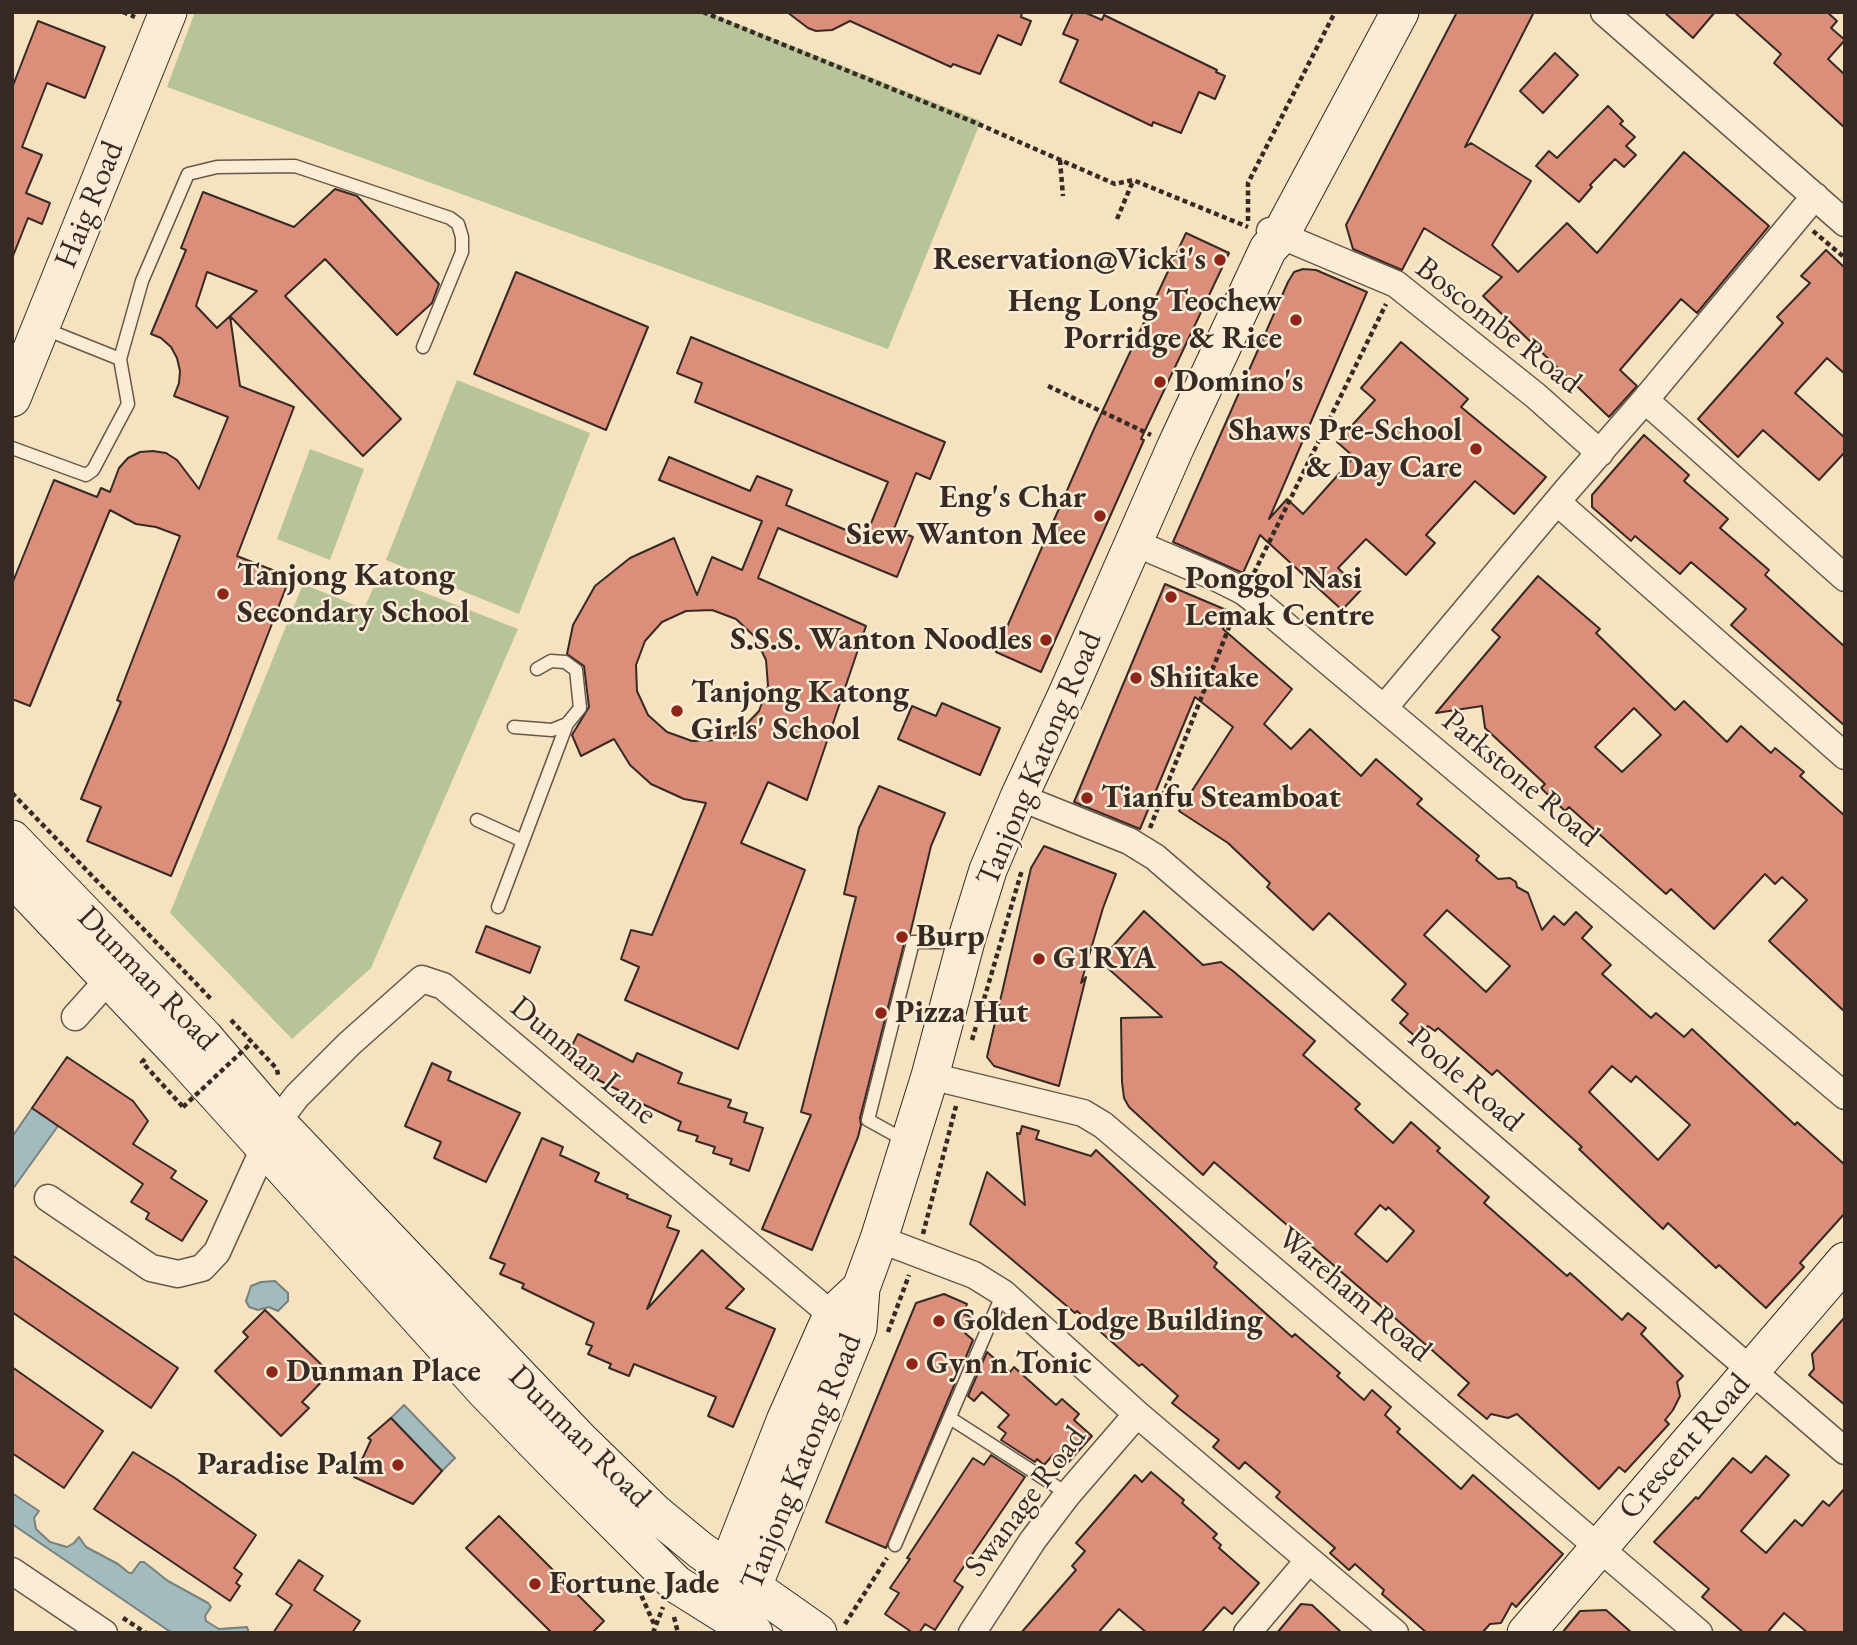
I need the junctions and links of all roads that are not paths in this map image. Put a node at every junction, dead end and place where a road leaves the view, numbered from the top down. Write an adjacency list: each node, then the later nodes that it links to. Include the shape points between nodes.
1 (1376, 12): 7 (street, Tanjong Katong Road)
2 (1400, 12): 7 (street, Tanjong Katong Road)
3 (1604, 12): 5 (street)
4 (162, 14): 8 (street, Haig Road)
5 (1815, 196): 6 (street); 12 (street)
6 (1845, 223)
7 (1273, 238): 14 (street, Boscombe Road, via 1396,284); 16 (street, Tanjong Katong Road)
8 (41, 327): 10 (lane); 11 (street, Haig Road)
9 (424, 347): 10 (lane, via 462,252 458,224 295,166 217,167 188,174 142,281)
10 (120, 359): 13 (lane, via 128,404 93,470 86,475)
11 (12, 398)
12 (1645, 401): 14 (street); 17 (street)
13 (12, 447)
14 (1600, 453): 15 (street)
15 (1557, 502): 19 (street); 22 (street)
16 (1135, 543): 19 (street, Parkstone Road, via 1243,591); 23 (street, Tanjong Katong Road)
17 (1845, 578)
18 (537, 669): 20 (lane, via 551,661 565,662 576,670 580,708)
19 (1384, 708): 33 (street, Parkstone Road)
20 (567, 724): 21 (lane, via 552,730); 26 (lane)
21 (514, 727)
22 (1845, 756)
23 (1019, 797): 29 (street, Tanjong Katong Road); 41 (street, Poole Road, via 1142,849)
24 (477, 820): 26 (lane)
25 (12, 839): 34 (street, Dunman Road, via 204,1037)
26 (523, 841): 28 (lane)
27 (12, 877): 30 (street, Dunman Road)
28 (498, 907)
29 (966, 942): 32 (street, Tanjong Katong Road); 35 (lane, via 914,942 868,1120)
30 (109, 979): 31 (street); 34 (street, Dunman Road, via 181,1055)
31 (75, 1017)
32 (946, 1080): 35 (street, Tanjong Katong Road); 47 (street, Wareham Road, via 1083,1113 1103,1125)
33 (1845, 1096)
34 (271, 1135): 36 (street, via 218,1252 202,1268 178,1274 151,1268); 40 (street, Dunman Lane, via 297,1096 422,979 443,986); 50 (street, Dunman Road, via 654,1512); 51 (street, Dunman Road, via 486,1392 676,1584)
35 (909, 1143): 37 (street, Tanjong Katong Road)
36 (48, 1198)
37 (879, 1239): 39 (street, via 974,1275); 40 (street, Tanjong Katong Road)
38 (1845, 1261): 41 (street, Crescent Road)
39 (1003, 1293): 42 (street); 43 (lane)
40 (845, 1321): 50 (street, Tanjong Katong Road)
41 (1752, 1369): 44 (street, Poole Road); 47 (street, Crescent Road)
42 (1137, 1414): 45 (street, Swanage Road); 48 (street)
43 (950, 1418): 45 (lane); 46 (lane)
44 (1845, 1451)
45 (1068, 1494): 54 (street, Swanage Road)
46 (895, 1545)
47 (1599, 1547): 57 (street, Crescent Road); 58 (street, Wareham Road)
48 (1309, 1560): 55 (street); 56 (street)
49 (12, 1571): 53 (street)
50 (740, 1580): 51 (street, Tanjong Katong Road); 52 (street, Dunman Road)
51 (729, 1625)
52 (829, 1632)
53 (104, 1633)
54 (972, 1633)
55 (1247, 1633)
56 (1395, 1633)
57 (1526, 1633)
58 (1699, 1633)

